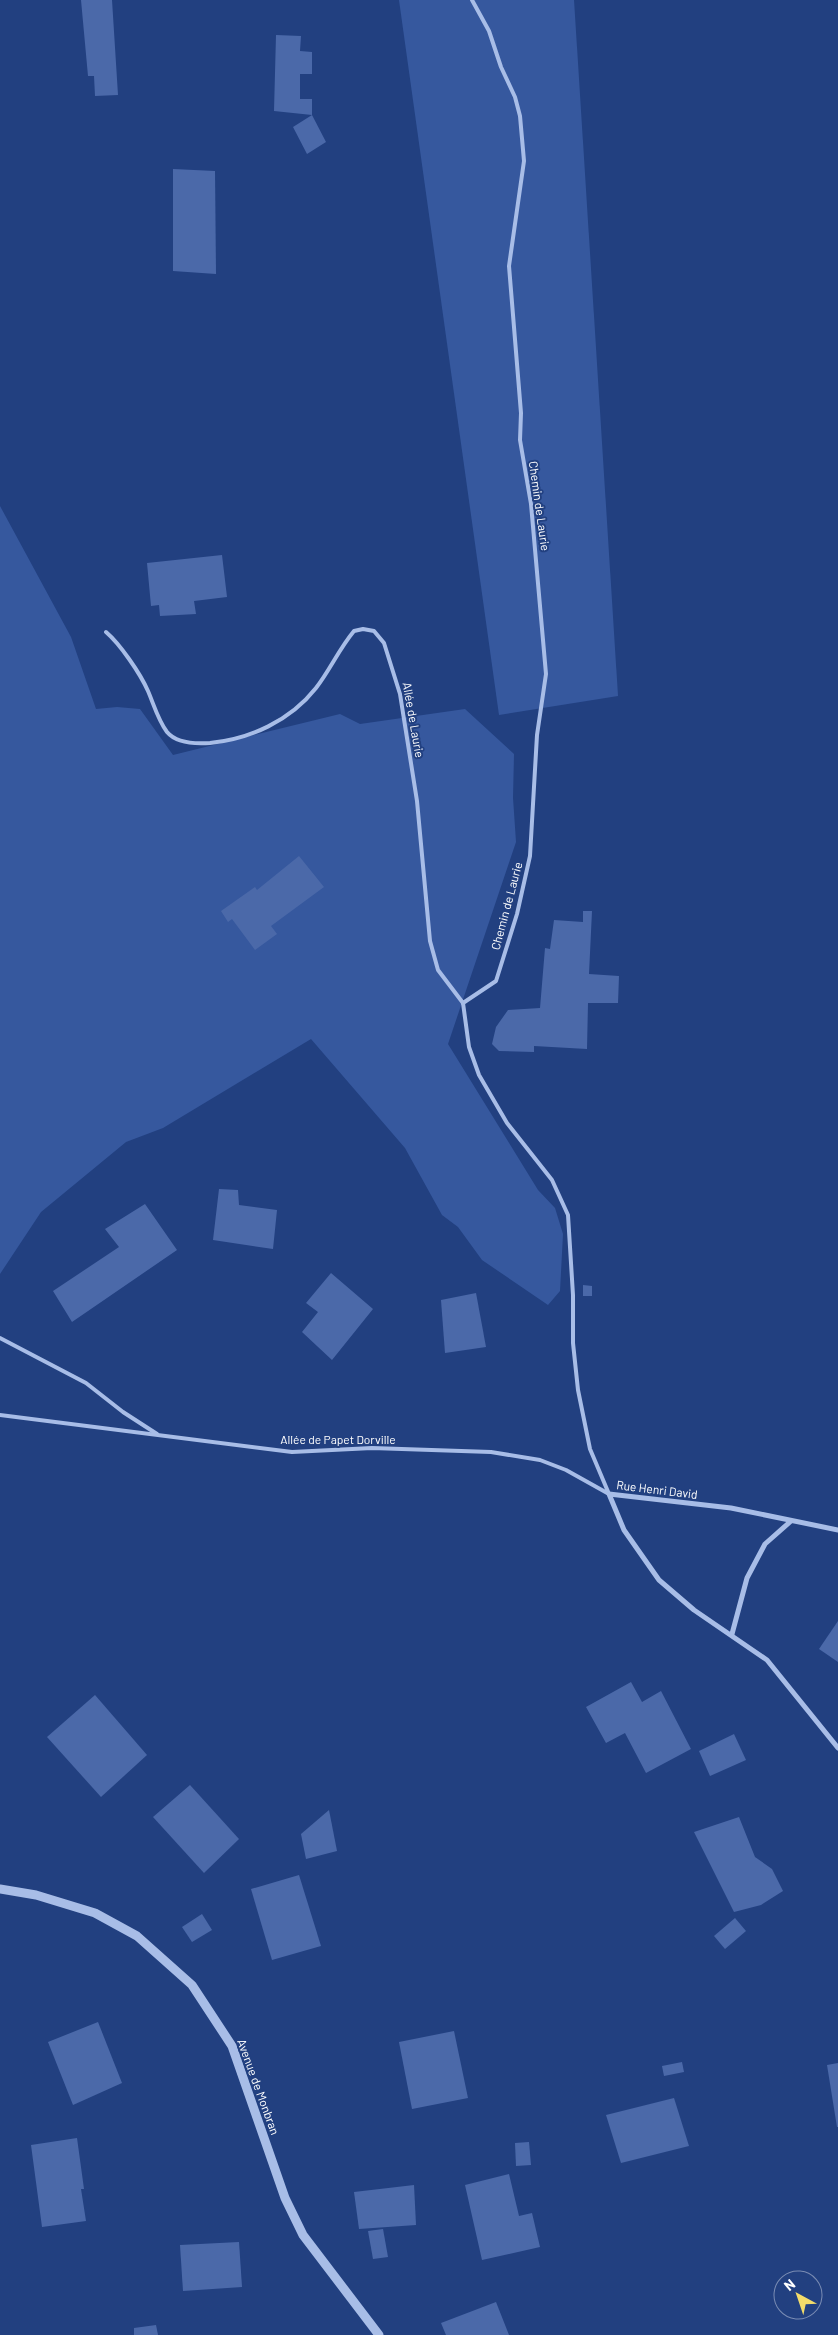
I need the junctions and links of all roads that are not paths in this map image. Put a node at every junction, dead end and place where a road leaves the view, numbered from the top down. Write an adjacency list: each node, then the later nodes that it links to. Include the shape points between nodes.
1 (472, 0): 3 (lane, Chemin de Laurie, via 490,31 520,116 524,161 509,266 521,413 520,440 531,504 546,674 537,736 530,856 517,914 496,981)
2 (106, 632): 3 (lane, Allée de Laurie, via 116,641 147,689 168,734 185,742 204,743 254,734 290,714 315,689 354,631 363,628 374,631 384,643 400,694 417,801 430,941 438,970)
3 (463, 1004): 7 (lane, via 469,1047 479,1075 507,1123 552,1180 568,1216 578,1390 590,1449)
4 (0, 1338): 6 (lane, via 86,1383)
5 (0, 1415): 6 (lane, Allée de Papet Dorville)
6 (159, 1435): 7 (lane, Allée de Papet Dorville, via 292,1452 372,1448 491,1452 540,1460)
7 (610, 1494): 8 (street, Rue Henri David, via 731,1508); 10 (street, Rue Henri David, via 624,1530 659,1580 694,1610)
8 (791, 1521): 9 (street, Rue Henri David); 10 (street, via 765,1544 747,1578)
9 (838, 1530)
10 (732, 1634): 11 (street, Rue Henri David, via 767,1660)
11 (838, 1748)
12 (0, 1890): 13 (street, Avenue de Monbran, via 36,1896 95,1913 137,1936 192,1985 232,2046 285,2198 303,2235)
13 (379, 2335)

